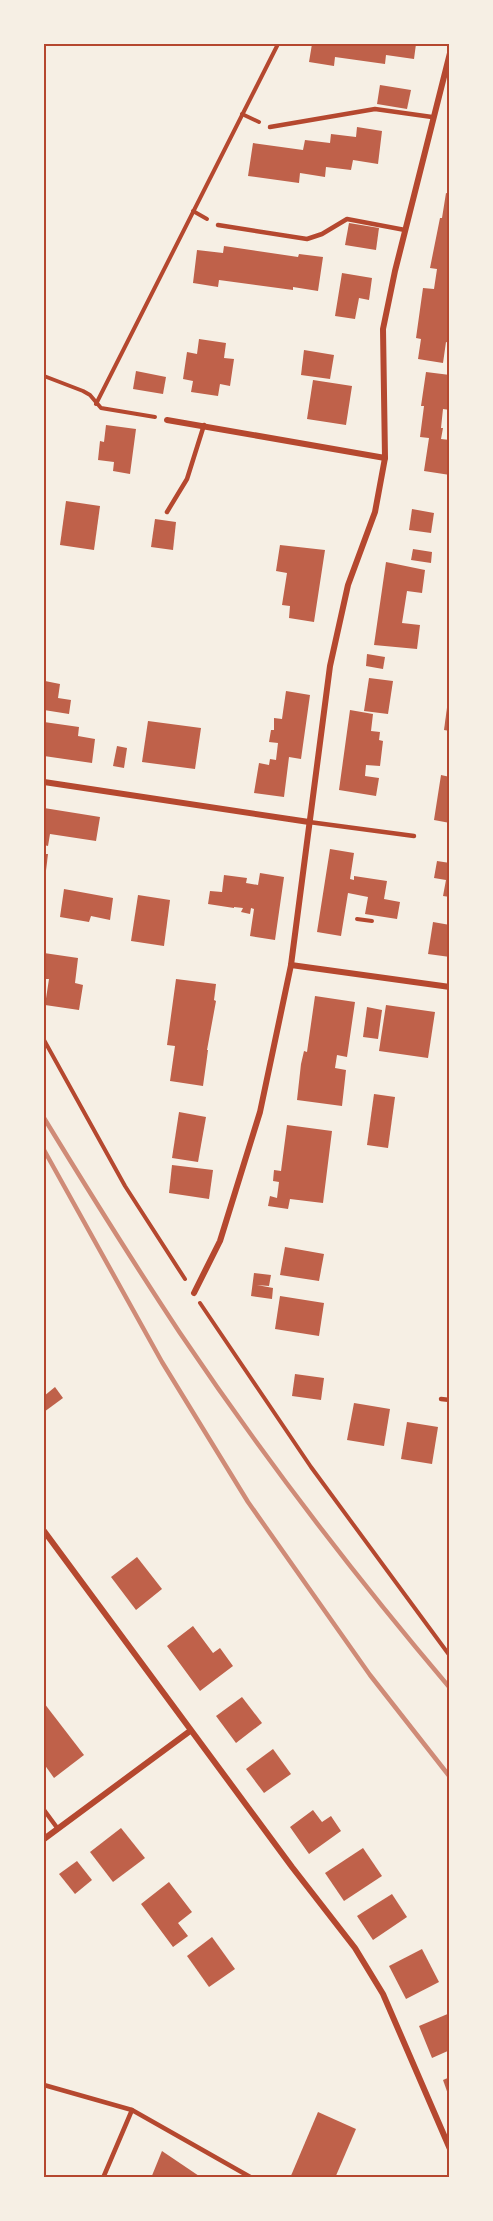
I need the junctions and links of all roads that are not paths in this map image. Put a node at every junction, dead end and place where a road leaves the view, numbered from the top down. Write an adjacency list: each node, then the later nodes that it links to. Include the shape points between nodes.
1 (450, 53): 2 (street)
2 (432, 117): 3 (lane, via 375,109); 5 (street)
3 (270, 127)
4 (218, 225): 5 (lane, via 307,238 347,219)
5 (405, 230): 8 (street, via 383,329)
6 (167, 420): 7 (street)
7 (204, 426): 8 (street); 9 (lane, via 187,479)
8 (385, 458): 11 (street, via 375,512 348,585 330,666)
9 (167, 512)
10 (44, 782): 11 (street)
11 (309, 822): 12 (lane); 13 (street)
12 (414, 836)
13 (291, 965): 14 (street); 15 (street, via 260,1112 220,1241)
14 (450, 987)
15 (194, 1293)
16 (441, 1399): 17 (lane)
17 (450, 1400)
18 (44, 1531): 19 (street)
19 (190, 1731): 21 (street); 25 (street, via 361,1957 383,1994)
20 (44, 1810): 21 (lane)
21 (58, 1829): 22 (street)
22 (44, 1839)
23 (44, 2085): 24 (lane)
24 (132, 2110): 26 (lane); 27 (lane)
25 (450, 2149)
26 (103, 2178)
27 (252, 2178)

